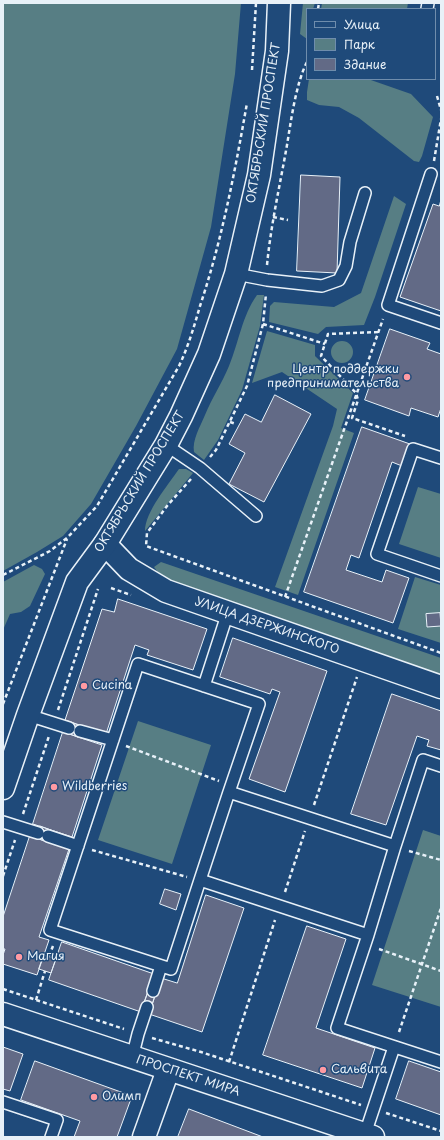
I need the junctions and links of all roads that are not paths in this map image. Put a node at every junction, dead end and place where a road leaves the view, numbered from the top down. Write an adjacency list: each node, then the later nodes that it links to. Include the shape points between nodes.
1 (279, 3): 4 (street, ОКТЯБРЬСКИЙ ПРОСПЕКТ, via 277,51 258,175)
2 (431, 174): 5 (lane, via 388,305)
3 (364, 193): 4 (lane, via 346,266 339,280 322,286)
4 (236, 274): 6 (street, ОКТЯБРЬСКИЙ ПРОСПЕКТ, via 209,354)
5 (441, 323)
6 (166, 445): 8 (lane, via 200,468); 9 (street, ОКТЯБРЬСКИЙ ПРОСПЕКТ)
7 (441, 458): 10 (lane, via 413,449 377,554)
8 (256, 516)
9 (105, 544): 11 (street, УЛИЦА ДЗЕРЖИНСКОГО, via 129,569 166,591); 14 (street, ОКТЯБРЬСКИЙ ПРОСПЕКТ, via 77,582)
10 (441, 576)
11 (228, 612): 12 (lane); 13 (street, УЛИЦА ДЗЕРЖИНСКОГО)
12 (204, 686): 15 (lane, via 138,664); 18 (lane, via 258,704)
13 (441, 687)
14 (28, 715): 15 (lane); 17 (street, ОКТЯБРЬСКИЙ ПРОСПЕКТ)
15 (113, 740): 20 (lane)
16 (441, 766): 21 (lane, via 424,760)
17 (3, 788)
18 (230, 789): 21 (lane); 22 (lane)
19 (3, 822): 20 (lane)
20 (78, 846): 24 (lane, via 50,930)
21 (395, 846): 23 (lane)
22 (200, 880): 23 (lane, via 280,906); 24 (lane, via 171,969)
23 (366, 940): 28 (lane, via 337,1028)
24 (161, 966): 25 (lane)
25 (153, 991)
26 (148, 1007): 29 (lane)
27 (3, 1014): 29 (street, ПРОСПЕКТ МИРА)
28 (394, 1047): 30 (lane); 33 (lane, via 373,1108)
29 (132, 1058): 31 (street, ПРОСПЕКТ МИРА)
30 (441, 1062)
31 (168, 1070): 33 (street, ПРОСПЕКТ МИРА); 35 (street)
32 (3, 1102): 34 (lane, via 57,1120)
33 (369, 1136)
34 (51, 1137)
35 (144, 1137)

